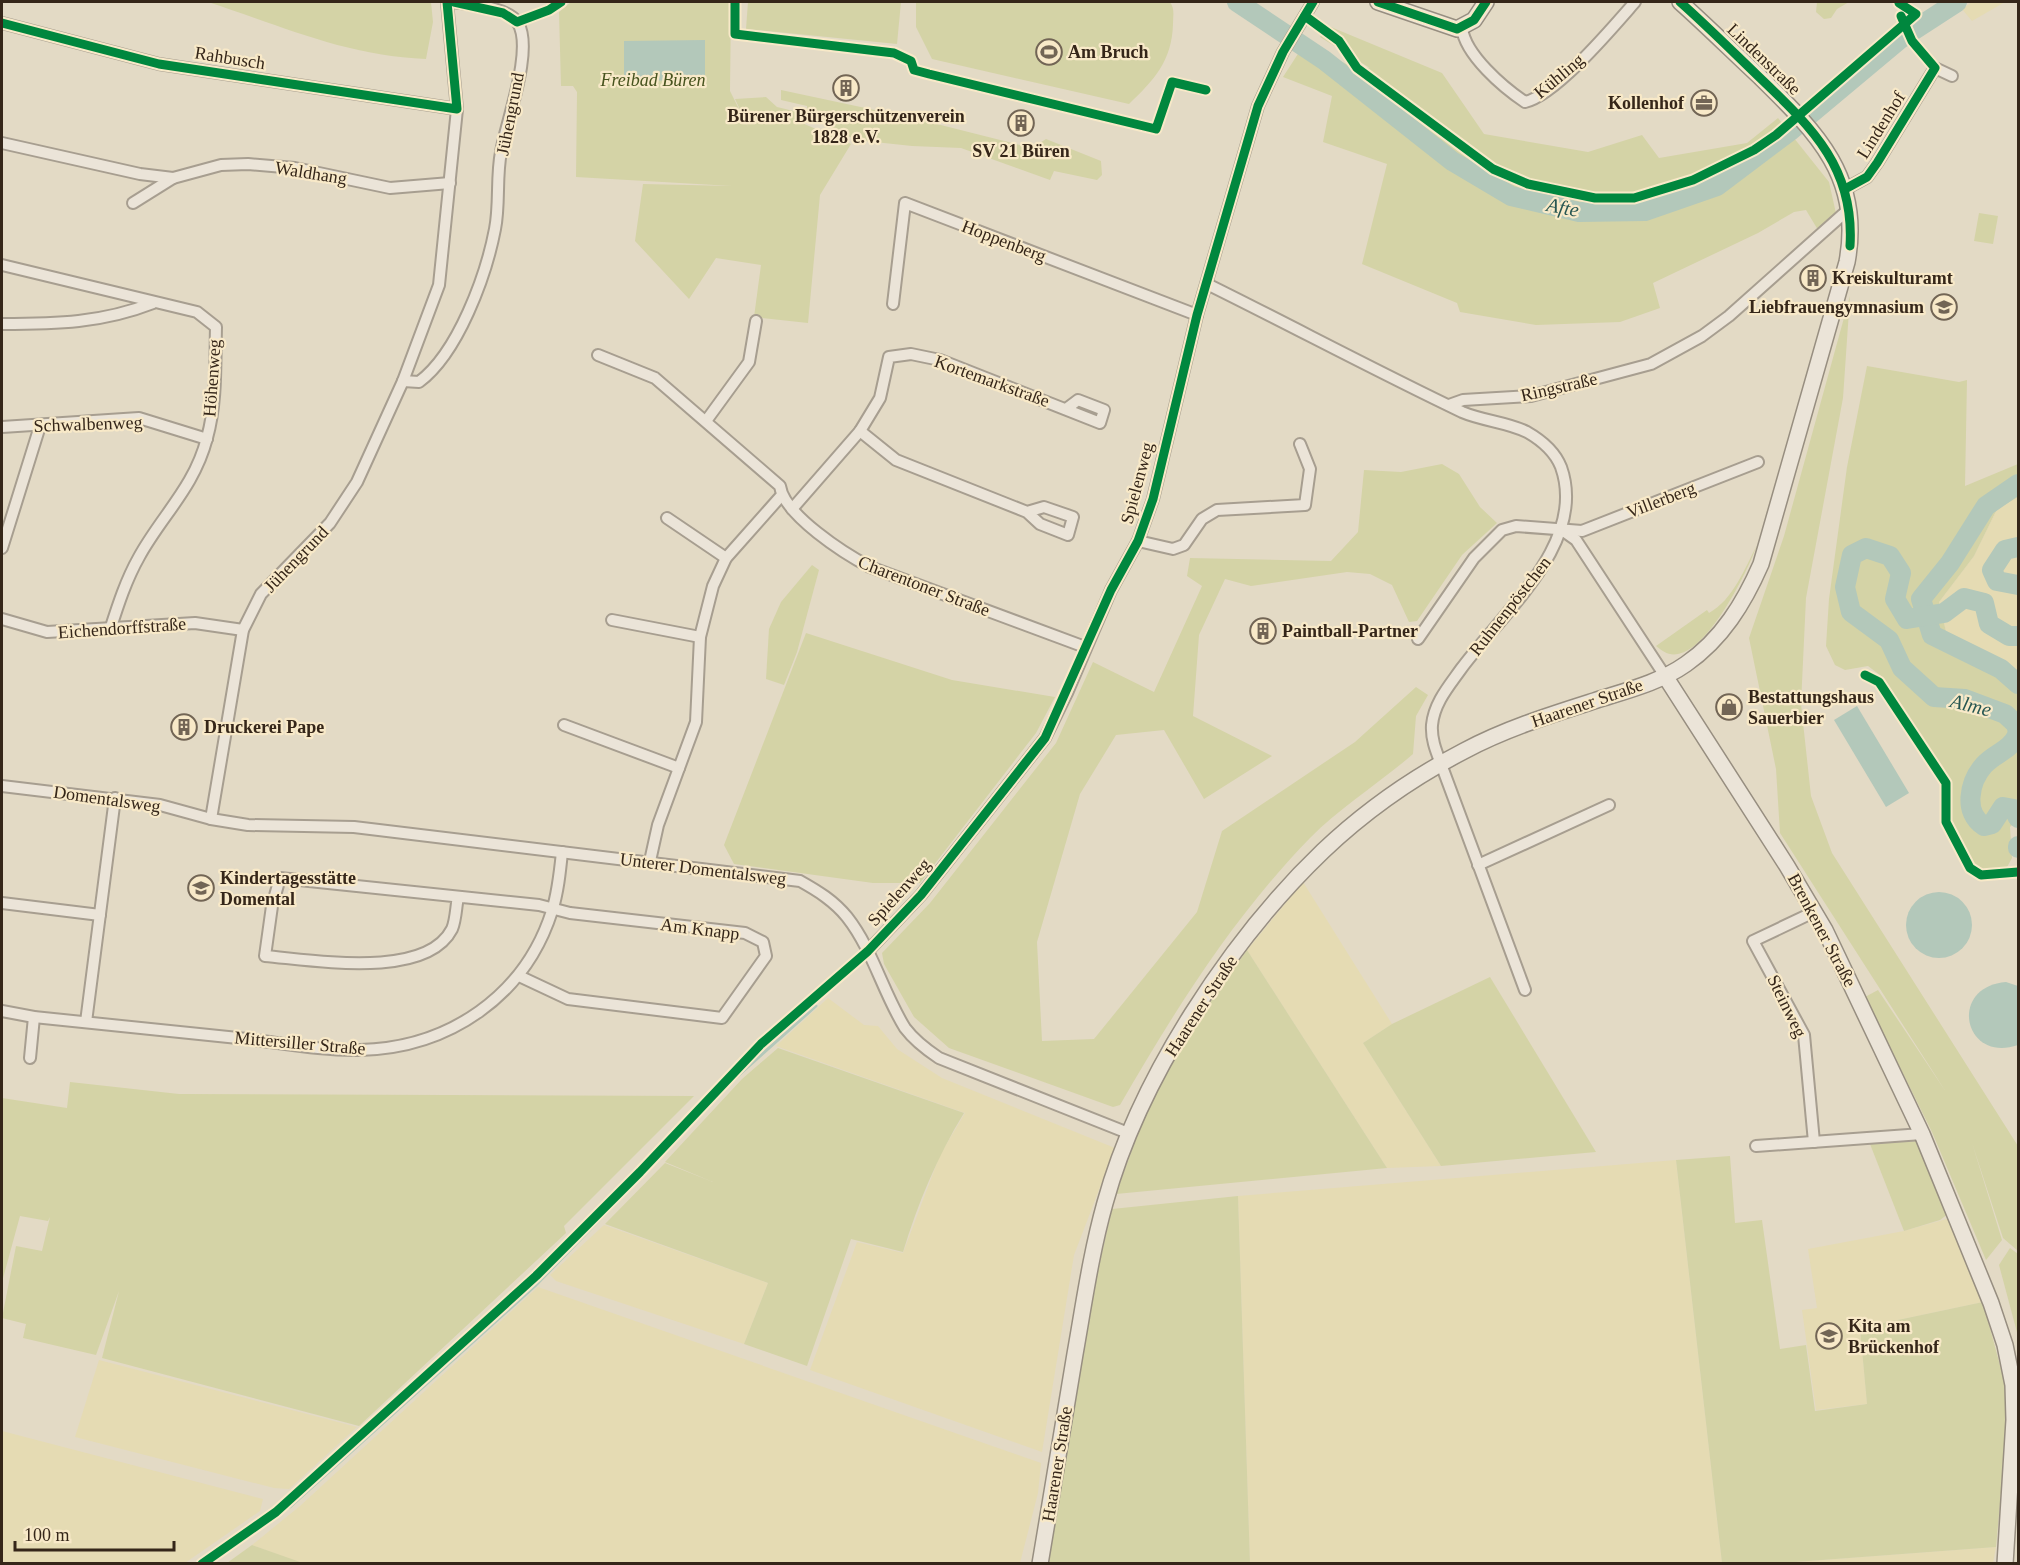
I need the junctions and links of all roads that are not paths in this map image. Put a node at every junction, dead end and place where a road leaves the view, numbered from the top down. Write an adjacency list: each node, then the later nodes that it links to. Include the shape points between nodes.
1 (447, 2): 11 (street, Jühengrund)
2 (454, 2): 26 (street, Jühengrund, via 503,12 517,22 523,40 518,87 501,153 495,229 467,312 431,373 419,382)
3 (1314, 2): 19 (street, Spielenweg, via 1282,52 1258,105)
4 (1378, 2): 9 (main road, via 1450,28)
5 (1486, 2): 9 (main road, via 1474,20)
6 (1635, 2): 9 (street, Kühling, via 1569,71 1537,99 1525,102 1510,92 1469,49)
7 (1680, 2): 15 (main road, Lindenstraße, via 1819,138)
8 (2, 23): 11 (street, Rahbusch, via 159,64)
9 (1462, 28)
10 (1952, 76): 15 (street, Lindenhof, via 1935,68 1878,163 1867,177)
11 (457, 110): 14 (street, Jühengrund)
12 (2, 143): 13 (street, Waldhang)
13 (173, 178): 14 (street, Waldhang, via 221,165 248,164 295,168 390,188); 16 (street, Waldhang)
14 (450, 183): 26 (street, Jühengrund, via 439,285)
15 (1845, 189): 17 (main road, Lindenstraße)
16 (133, 203)
17 (1849, 209): 27 (street, Ringstraße, via 1729,316 1651,364 1531,396 1463,400); 51 (main road, Lindenstraße, via 1847,262 1761,564 1741,606 1721,632 1693,658)
18 (2, 265): 20 (street, Höhenweg)
19 (1207, 284): 22 (street, Spielenweg); 27 (street)
20 (153, 303): 24 (street, via 110,317 69,324); 33 (street, Höhenweg, via 197,312 216,327 214,400)
21 (892, 304): 22 (street, Hoppenberg, via 905,203)
22 (1197, 315): 41 (street, Spielenweg, via 1153,499)
23 (756, 321): 29 (street, via 749,362)
24 (2, 324)
25 (598, 356): 29 (street, Charentoner Straße, via 655,378)
26 (403, 381): 47 (street, Jühengrund, via 357,482 330,523 261,594)
27 (1449, 405): 40 (street, via 1473,417 1526,432 1551,450 1561,466 1564,485 1566,513)
28 (1066, 409): 32 (street, Kortemarkstraße, via 940,360 911,354 889,357 880,398)
29 (706, 421): 36 (street, Charentoner Straße, via 780,486)
30 (40, 426): 31 (street, Schwalbenweg); 33 (street, Schwalbenweg, via 139,418); 42 (street)
31 (2, 427)
32 (860, 431): 37 (street, Kortemarkstraße); 38 (street, via 896,460)
33 (207, 439): 46 (street, Höhenweg, via 184,494 140,556 120,597)
34 (1300, 444): 41 (street, via 1310,469 1305,505 1217,510 1202,519 1184,545 1173,549)
35 (1758, 462): 40 (street, Villerberg, via 1582,531)
36 (781, 496): 37 (street, Charentoner Straße); 43 (street)
37 (792, 509): 50 (street, Charentoner Straße, via 848,555 870,567)
38 (1027, 512)
39 (667, 518): 43 (street)
40 (1562, 530): 49 (street, Ruhnenpöstchen, via 1516,526 1502,530 1474,558); 51 (street, Brenkener Straße, via 1576,540); 53 (street, Ruhnenpöstchen, via 1539,572 1485,636 1436,706 1432,738)
41 (1138, 541): 50 (street, Spielenweg)
42 (2, 548)
43 (726, 558): 48 (street, via 713,586)
44 (2, 619): 46 (street, Eichendorffstraße, via 47,632)
45 (612, 620): 48 (street)
46 (110, 630): 47 (street, Eichendorffstraße, via 195,623)
47 (243, 630): 58 (street, Jühengrund)
48 (700, 637): 54 (street, via 696,722)
49 (1418, 639)
50 (1085, 647): 67 (street, Spielenweg, via 1045,738 921,895)
51 (1665, 676): 53 (main road, Haarener Straße, via 1536,720); 65 (main road, Brenkener Straße)
52 (564, 725): 54 (street)
53 (1440, 764): 61 (street, Ruhnenpöstchen); 74 (main road, Haarener Straße, via 1347,830 1273,905 1234,954 1178,1037)
54 (679, 768): 60 (street, via 658,825)
55 (2, 786): 56 (street, Domentalsweg)
56 (115, 798): 58 (street, Domentalsweg); 66 (street)
57 (1609, 805): 61 (street)
58 (211, 819): 59 (street, Unterer Domentalsweg, via 248,825 354,827)
59 (562, 852): 60 (street, Unterer Domentalsweg); 64 (street, Mittersiller Straße)
60 (650, 861): 67 (street, Unterer Domentalsweg, via 800,881 826,895 848,917)
61 (1478, 865): 69 (street, Ruhnenpöstchen)
62 (458, 897): 62 (street, via 280,878 265,956 402,962 431,951 452,928); 64 (street)
63 (2, 903): 66 (street)
64 (553, 909): 68 (street, Mittersiller Straße); 68 (street, Am Knapp, via 745,933 763,942 766,956 722,1017 568,999)
65 (1814, 912): 75 (main road, Brenkener Straße); 76 (street, Steinweg, via 1753,941 1804,1035)
66 (100, 915): 72 (street)
67 (868, 951): 74 (street, Unterer Domentalsweg, via 906,1028 939,1058)
68 (519, 976): 72 (street, Mittersiller Straße, via 474,1018 422,1040 381,1048 359,1050)
69 (1526, 990)
70 (2, 1011): 71 (street, Mittersiller Straße)
71 (34, 1017): 72 (street, Mittersiller Straße); 73 (street)
72 (86, 1022)
73 (30, 1058)
74 (1128, 1133): 78 (main road, Haarener Straße, via 1091,1260)
75 (1922, 1134): 76 (street); 79 (main road, Brenkener Straße, via 1991,1303 2013,1385)
76 (1814, 1142): 77 (street)
77 (1756, 1146)
78 (1040, 1563)
79 (2005, 1563)

